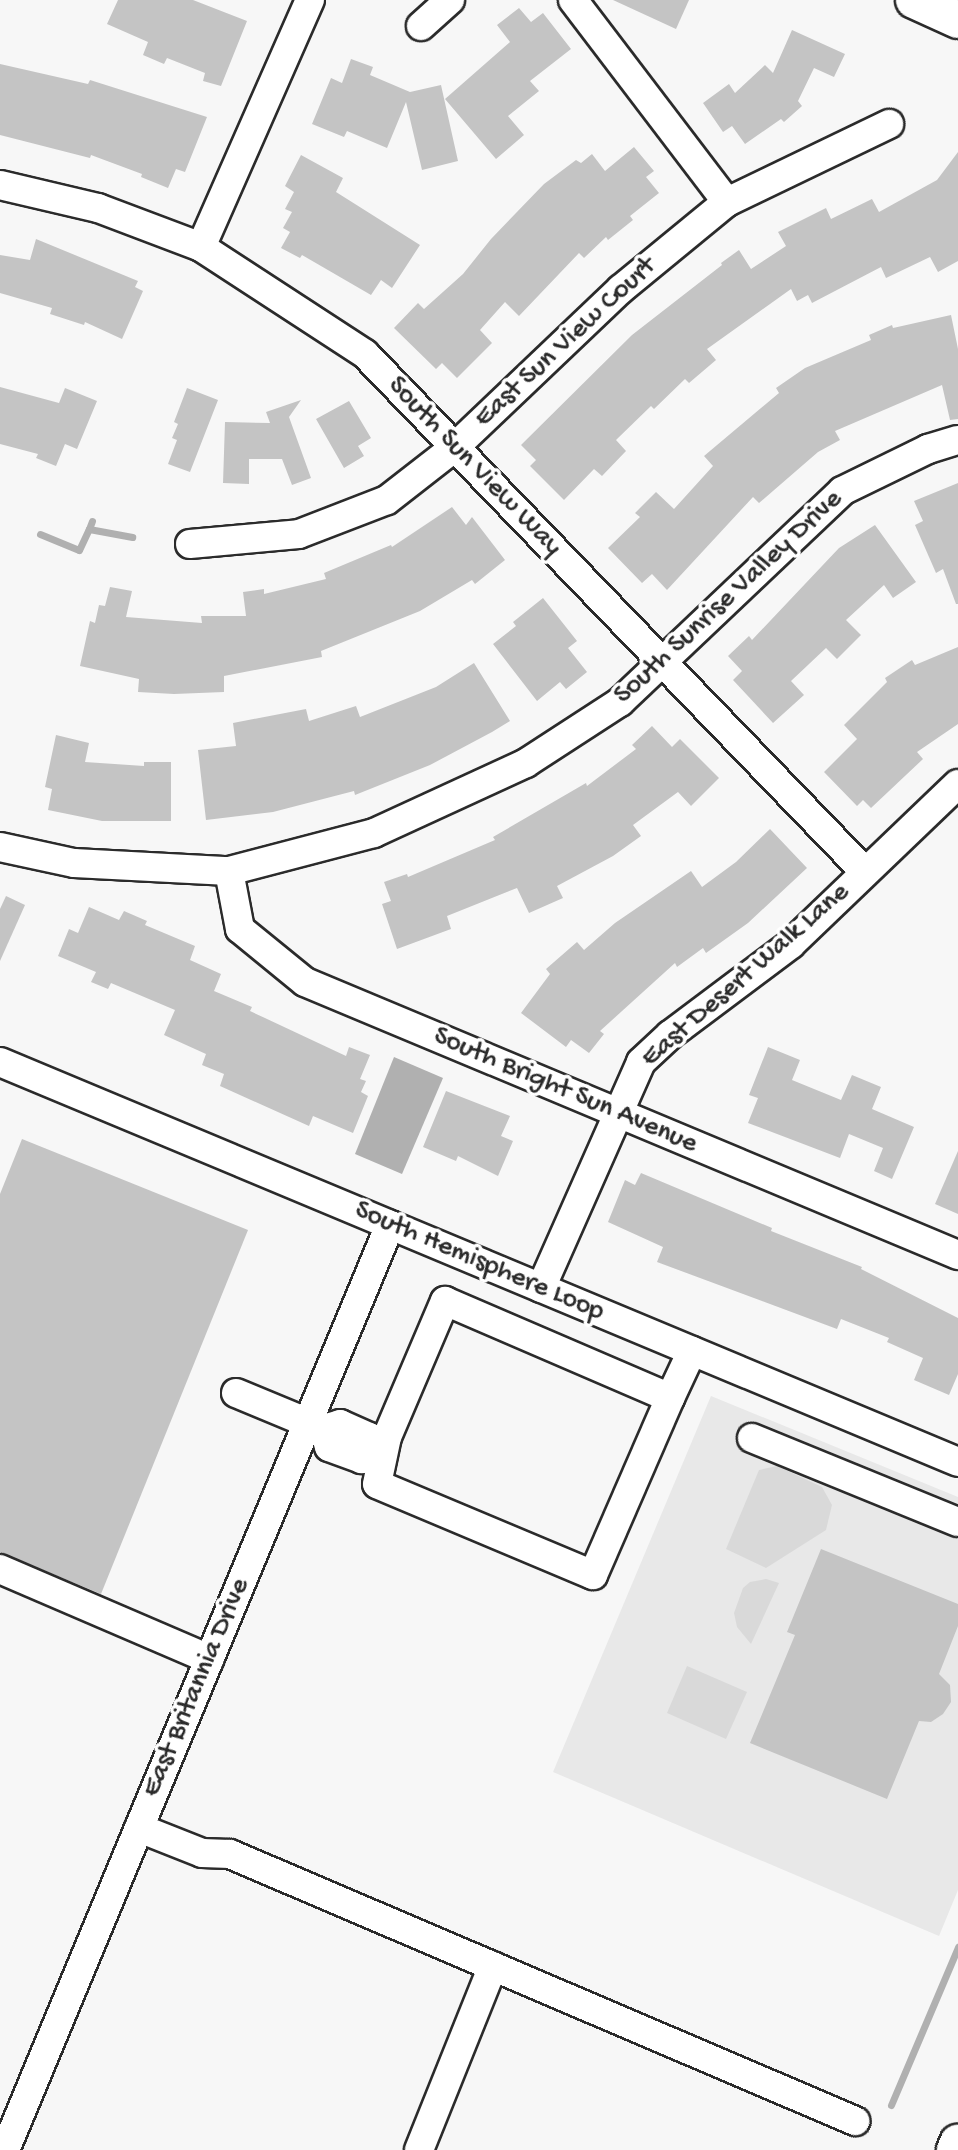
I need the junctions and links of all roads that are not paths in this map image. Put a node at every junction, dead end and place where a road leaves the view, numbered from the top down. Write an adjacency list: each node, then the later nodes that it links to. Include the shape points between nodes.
1 (310, 0): 10 (street)
2 (450, 0): 6 (street)
3 (573, 0): 9 (street)
4 (914, 0): 5 (main road)
5 (958, 20)
6 (421, 26)
7 (889, 124): 9 (street, East Sun View Court)
8 (0, 185): 10 (street, South Sun View Way, via 98,208)
9 (727, 202): 12 (street, East Sun View Court, via 621,289)
10 (201, 247): 12 (street, South Sun View Way, via 365,354)
11 (958, 440): 14 (street, South Sunrise Valley Drive, via 842,491)
12 (455, 447): 13 (street, East Sun View Court, via 387,500 299,534); 14 (street, South Sun View Way)
13 (190, 544)
14 (663, 661): 17 (street, South Sunrise Valley Drive, via 620,702 526,763 374,833); 18 (street, South Sun View Way)
15 (958, 784): 18 (street, East Desert Walk Lane)
16 (0, 847): 17 (street, South Sunrise Valley Drive, via 74,863)
17 (229, 871): 20 (street, South Bright Sun Avenue, via 240,929 305,982)
18 (865, 872): 20 (street, East Desert Walk Lane, via 770,961 641,1062)
19 (0, 1062): 21 (street, South Hemisphere Loop)
20 (616, 1112): 22 (street, South Bright Sun Avenue); 23 (street, East Desert Walk Lane)
21 (390, 1225): 23 (street, South Hemisphere Loop); 27 (street, East Britannia Drive)
22 (958, 1255)
23 (541, 1288): 24 (street, South Hemisphere Loop)
24 (692, 1351): 26 (street); 30 (street, South Hemisphere Loop)
25 (236, 1393): 27 (street)
26 (670, 1398): 29 (street, via 445,1301); 29 (street, via 593,1575 377,1484)
27 (316, 1426): 29 (street, via 340,1424 369,1437); 33 (street, East Britannia Drive)
28 (752, 1438): 31 (street)
29 (378, 1449)
30 (958, 1462)
31 (958, 1522)
32 (0, 1569): 33 (street)
33 (209, 1659): 34 (street, East Britannia Drive)
34 (139, 1828): 35 (street, via 202,1853 230,1854); 38 (street, East Britannia Drive)
35 (493, 1966): 36 (street); 39 (street)
36 (855, 2121)
37 (958, 2143): 40 (main road)
38 (5, 2150)
39 (419, 2150)
40 (955, 2150)

